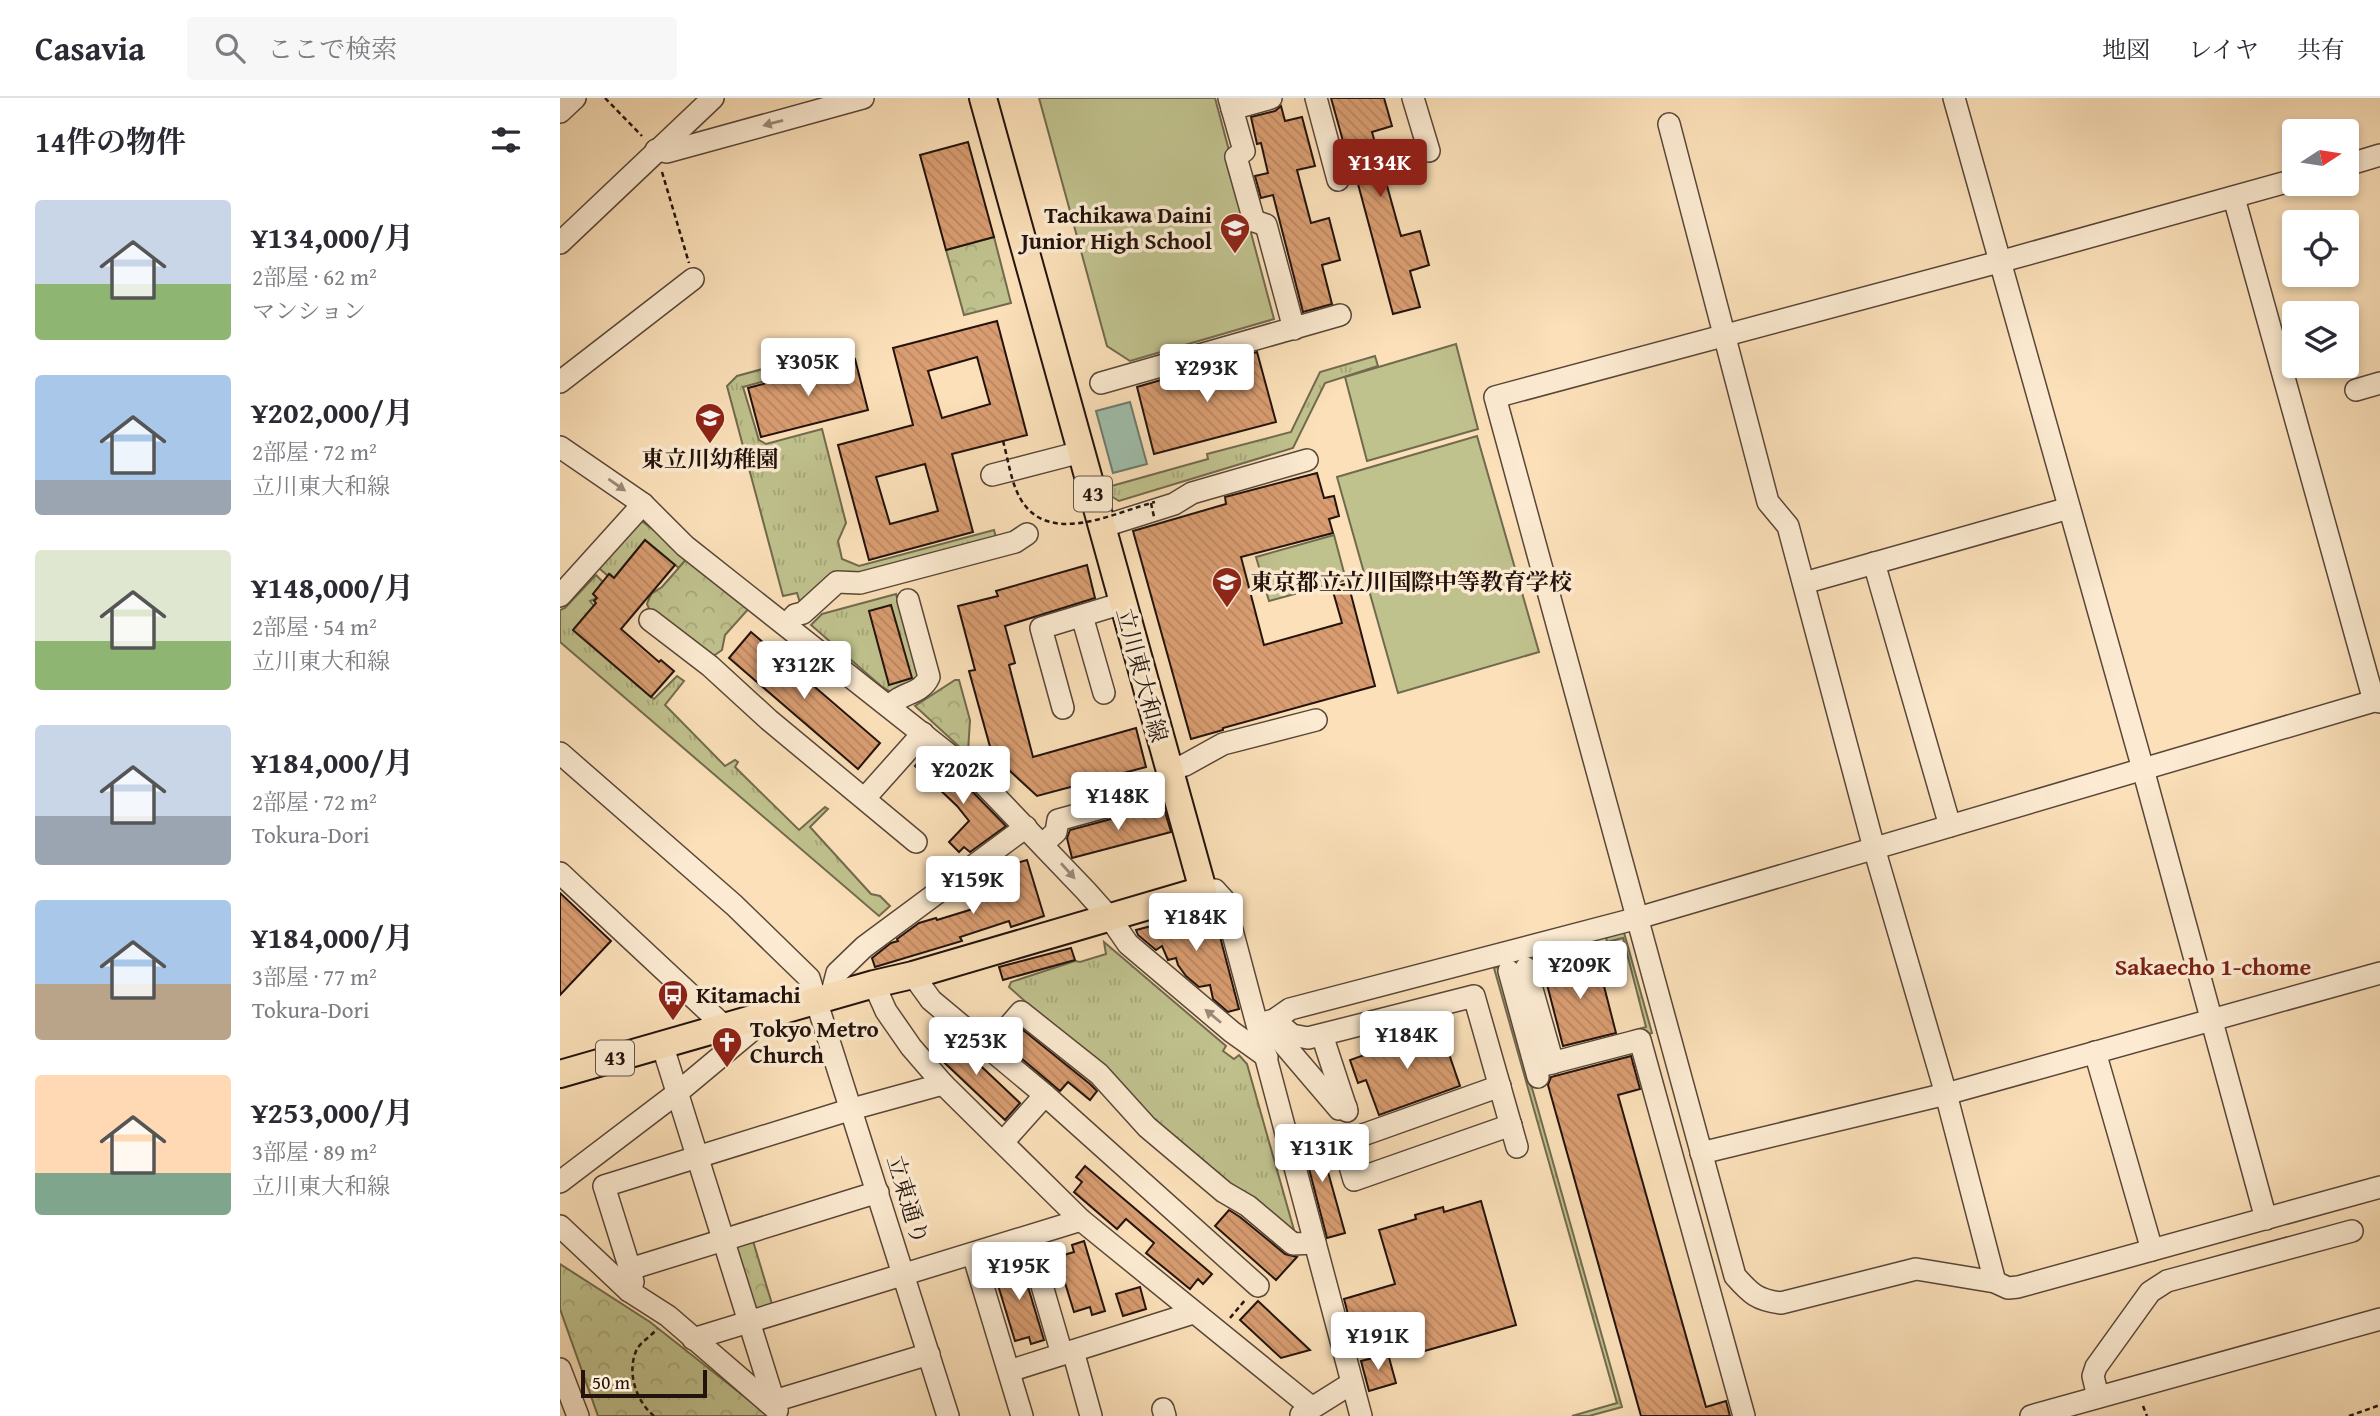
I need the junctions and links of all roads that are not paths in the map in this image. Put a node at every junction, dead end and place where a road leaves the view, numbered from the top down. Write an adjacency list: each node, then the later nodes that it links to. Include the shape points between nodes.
1 (575, 98): 10 (street)
2 (713, 98): 12 (street)
3 (863, 98): 12 (street, one-way to 12, via 667,152)
4 (983, 98): 30 (main road, 立川東大和線 / 43)
5 (1271, 98): 9 (street)
6 (1316, 98): 16 (street)
7 (1413, 98): 13 (street)
8 (1954, 98): 20 (street)
9 (1230, 103): 23 (street, via 1244,151 1236,157 1254,221 1266,225)
10 (560, 112)
11 (1669, 124): 24 (street)
12 (656, 150): 19 (street)
13 (1429, 151)
14 (2380, 155): 15 (street)
15 (2359, 161)
16 (1338, 180)
17 (2282, 184): 18 (street)
18 (2234, 198): 20 (street); 46 (street)
19 (560, 243)
20 (1998, 262): 24 (street); 34 (street)
21 (694, 279): 25 (street)
22 (1340, 315): 23 (street)
23 (1294, 329): 26 (street)
24 (1725, 336): 38 (street, via 1768,502 1788,526); 63 (street, via 1495,397)
25 (560, 382)
26 (1101, 383)
27 (2380, 383): 28 (street)
28 (2356, 390)
29 (560, 447): 33 (street, one-way to 33)
30 (1081, 452): 32 (street); 35 (main road, 立川東大和線 / 43)
31 (1307, 460): 35 (street, via 1192,493 1174,504)
32 (992, 475)
33 (642, 504): 39 (street); 44 (street, via 685,546)
34 (2069, 508): 37 (street); 52 (street)
35 (1101, 527): 41 (main road, 立川東大和線 / 43)
36 (1027, 534): 44 (street, via 1015,542 860,583 837,582)
37 (1874, 563): 38 (street); 55 (street)
38 (1804, 583): 59 (street)
39 (560, 596)
40 (908, 600): 47 (street, via 929,677 920,689)
41 (1123, 603): 42 (street); 53 (main road, 立川東大和線 / 43)
42 (1082, 616): 45 (street); 48 (street, via 1041,628)
43 (650, 620): 54 (street)
44 (786, 625): 47 (street)
45 (1104, 693)
46 (2377, 702): 52 (street)
47 (890, 706): 50 (street)
48 (1063, 708)
49 (1316, 720): 53 (street, via 1223,744 1185,765)
50 (923, 733): 54 (street); 56 (street, via 976,776)
51 (560, 753): 68 (street, 立東通り, via 734,905)
52 (2143, 769): 55 (street); 70 (street)
53 (1172, 779): 58 (street, via 1058,820 1056,832); 61 (main road, 立川東大和線 / 43)
54 (864, 799): 57 (street)
55 (1950, 826): 59 (street)
56 (1026, 827): 58 (street); 68 (street, via 864,947 837,973)
57 (916, 842)
58 (1043, 844): 62 (street, one-way to 62)
59 (1874, 848): 63 (street); 82 (street)
60 (560, 873): 72 (street)
61 (1203, 890): 62 (main road, 43); 71 (street, via 1215,890 1224,900)
62 (1110, 918): 66 (main road, 43); 77 (street, one-way to 62, via 1128,944)
63 (1639, 918): 71 (street, via 1290,1009); 90 (street)
64 (1517, 969): 126 (street, via 1542,1069 1640,1040)
65 (2380, 973): 70 (street)
66 (913, 975): 67 (main road, 43); 75 (street, via 931,1000)
67 (874, 984): 68 (main road, 43); 79 (street, via 886,1011)
68 (824, 998): 69 (main road, 43); 85 (street, 立東通り)
69 (762, 1016): 72 (main road, 43); 81 (street, via 750,1032)
70 (2210, 1020): 76 (street); 95 (street)
71 (1267, 1022): 73 (street, via 1297,1037); 77 (street); 84 (street, via 1339,1109)
72 (724, 1026): 74 (main road, 43)
73 (1322, 1035): 80 (street, via 1475,996); 84 (street)
74 (662, 1044): 78 (main road, 43); 81 (street)
75 (990, 1048): 83 (street); 100 (street, via 1021,1012 1099,1074 1147,1127 1224,1192 1293,1244)
76 (2095, 1052): 82 (street); 101 (street)
77 (1267, 1057): 100 (street)
78 (560, 1073)
79 (943, 1084): 85 (street); 88 (street)
80 (1500, 1086): 86 (street); 87 (street)
81 (677, 1093): 91 (street); 92 (street)
82 (1945, 1094): 90 (street); 106 (street)
83 (1045, 1095): 88 (street); 107 (street)
84 (1346, 1107): 87 (street)
85 (852, 1109): 91 (street); 94 (street, 立東通り)
86 (1511, 1125): 87 (street, via 1354,1180 1343,1142); 89 (street)
87 (1356, 1136)
88 (1003, 1142): 96 (street)
89 (1517, 1147)
90 (1701, 1153): 106 (street, via 1735,1276 1760,1300 1781,1303 1916,1269)
91 (696, 1157): 99 (street); 104 (street, via 604,1186)
92 (560, 1182)
93 (2380, 1187): 95 (street)
94 (878, 1192): 99 (street); 105 (street, 立東通り)
95 (2266, 1219): 101 (street)
96 (1081, 1220): 102 (street); 109 (street)
97 (560, 1226): 108 (street)
98 (2352, 1231): 118 (street, via 2158,1286 2096,1367 2093,1376)
99 (723, 1241): 104 (street); 111 (street)
100 (1315, 1242): 117 (street)
101 (2152, 1250): 106 (street, via 2018,1287)
102 (973, 1254): 105 (street); 116 (street)
103 (1033, 1255): 113 (street)
104 (630, 1269): 108 (street, via 633,1282)
105 (904, 1276): 111 (street); 114 (street, 立東通り)
106 (1995, 1282)
107 (1258, 1286)
108 (629, 1292): 112 (street, via 668,1316)
109 (1193, 1313): 113 (street); 120 (street)
110 (2380, 1319): 118 (street)
111 (748, 1322): 112 (street); 119 (street)
112 (693, 1339): 119 (street)
113 (1067, 1352): 116 (street); 124 (street)
114 (929, 1354): 119 (street); 122 (street, 立東通り)
115 (560, 1369): 121 (street)
116 (1009, 1371): 123 (street)
117 (1352, 1382): 120 (street); 125 (street)
118 (2098, 1397): 127 (street)
119 (778, 1409)
120 (1305, 1412)
121 (578, 1416)
122 (948, 1416)
123 (1022, 1416)
124 (1091, 1416)
125 (1361, 1416)
126 (1744, 1416)
127 (2031, 1416)

